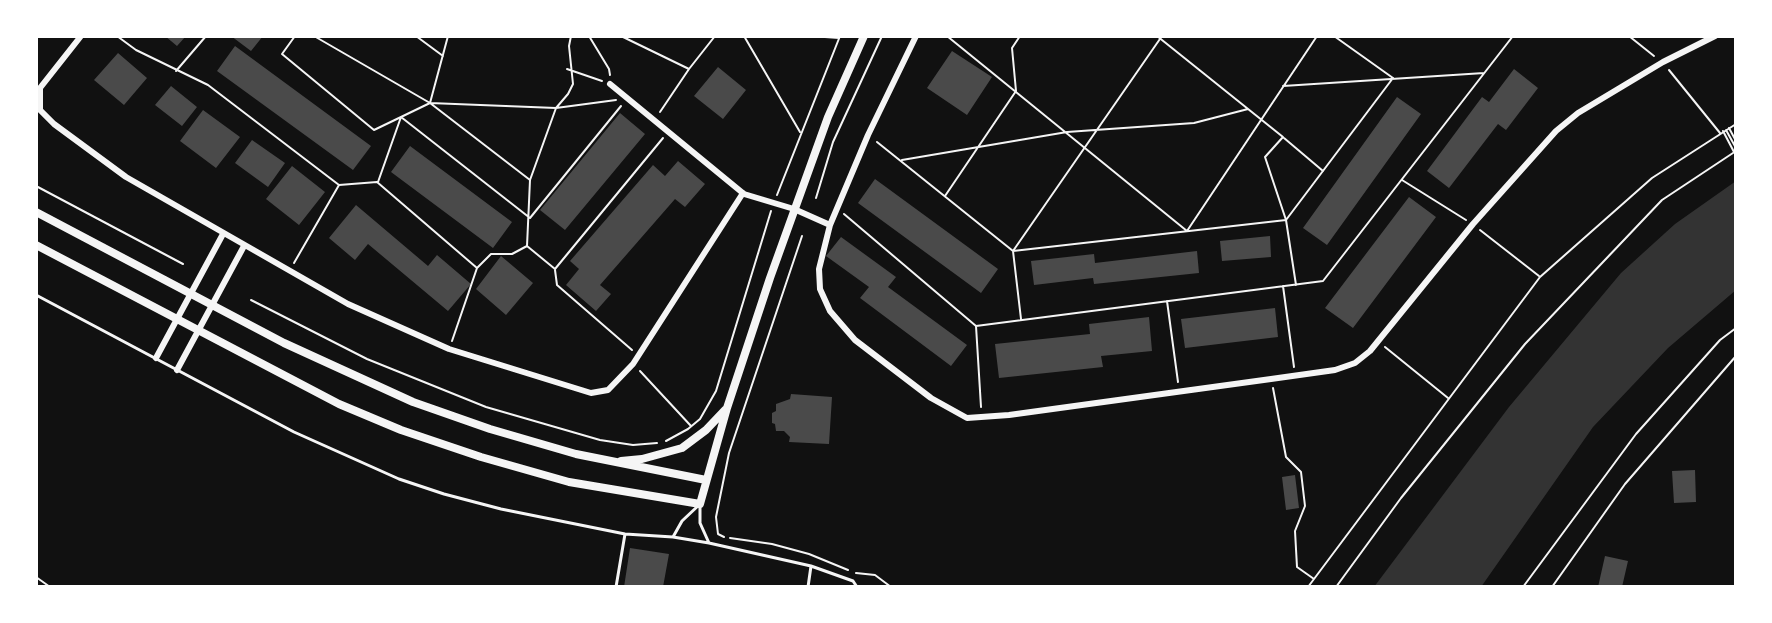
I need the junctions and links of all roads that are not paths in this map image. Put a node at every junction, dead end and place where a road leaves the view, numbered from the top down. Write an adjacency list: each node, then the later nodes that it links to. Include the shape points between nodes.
1 (81, 36): 10 (street, via 40,88 40,110 126,177)
2 (864, 36): 7 (street)
3 (916, 36): 9 (street)
4 (1715, 36): 9 (street, via 1663,62 1578,113 1556,131 1378,342 1355,363 1335,370 981,418 957,414 855,340 830,311 820,289 819,269)
5 (610, 84): 6 (street)
6 (743, 193): 7 (street); 12 (street, via 633,364 608,390 591,393 449,349 348,304)
7 (794, 209): 9 (street); 20 (street)
8 (36, 212): 13 (street)
9 (830, 225)
10 (223, 234): 12 (street); 13 (street)
11 (36, 245): 16 (street)
12 (244, 246): 15 (street)
13 (192, 293): 15 (street); 16 (street)
14 (36, 295): 18 (lane)
15 (214, 305): 17 (street); 21 (street, via 413,402 498,432)
16 (177, 321): 17 (street); 18 (street)
17 (199, 332): 19 (street); 23 (street, via 339,404 438,444 569,482)
18 (156, 358): 19 (lane)
19 (177, 369): 24 (lane, via 294,432 399,479 501,509)
20 (727, 408): 21 (street, via 682,448 642,459); 22 (street)
21 (602, 460): 22 (street)
22 (706, 480): 23 (street)
23 (700, 504): 25 (lane, via 682,521); 26 (lane, via 699,524)
24 (625, 534): 25 (lane); 28 (lane)
25 (673, 537): 26 (lane)
26 (709, 543): 27 (lane)
27 (811, 566): 29 (lane); 30 (lane, via 853,581)
28 (616, 587)
29 (808, 587)
30 (857, 587)

